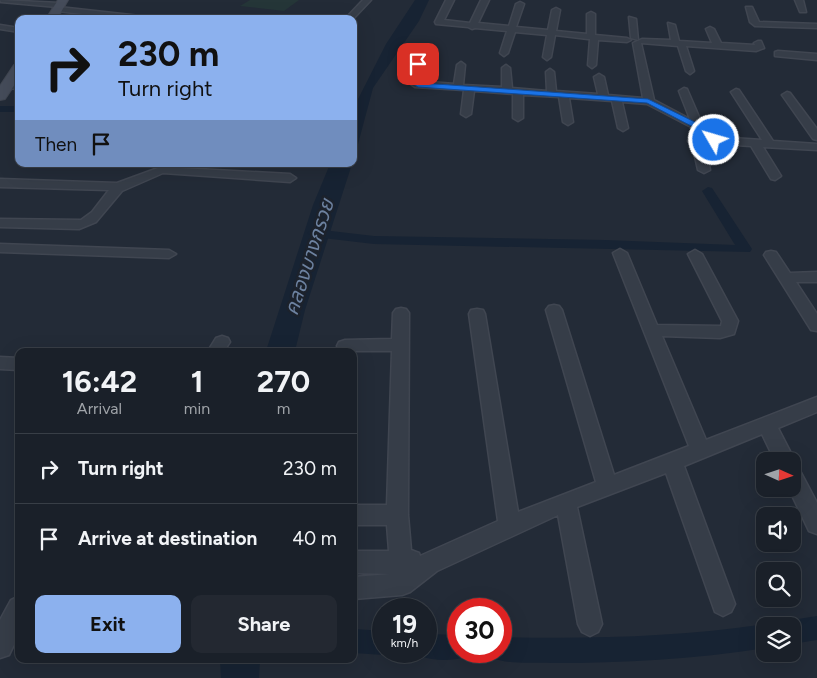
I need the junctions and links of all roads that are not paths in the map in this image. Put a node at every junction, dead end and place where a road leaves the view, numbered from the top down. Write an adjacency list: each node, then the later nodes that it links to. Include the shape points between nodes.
1 (1, 0): 6 (street)
2 (367, 0): 14 (street)
3 (450, 0): 18 (street, via 439,22)
4 (485, 0): 18 (street)
5 (799, 0): 10 (street)
6 (60, 4): 12 (main road); 13 (street)
7 (520, 4): 22 (street)
8 (556, 10): 23 (street)
9 (748, 10): 17 (street, via 756,23 794,22)
10 (803, 10)
11 (591, 14): 24 (street)
12 (53, 15)
13 (125, 15)
14 (353, 15)
15 (632, 19): 25 (street)
16 (671, 25): 26 (street)
17 (817, 26)
18 (472, 27): 22 (street)
19 (0, 28): 21 (street)
20 (710, 29): 28 (street)
21 (15, 30)
22 (512, 30): 23 (street); 29 (street)
23 (552, 33): 24 (street); 31 (street)
24 (592, 37): 25 (street); 34 (street)
25 (635, 41): 26 (street); 53 (street)
26 (678, 43): 28 (street); 38 (street)
27 (758, 43): 28 (street, via 760,48)
28 (718, 46)
29 (504, 53)
30 (778, 54): 32 (street)
31 (547, 57)
32 (817, 57)
33 (418, 64): 41 (street, via 415,84)
34 (592, 65)
35 (461, 66): 41 (street)
36 (506, 68): 45 (street)
37 (550, 72): 48 (street)
38 (690, 72)
39 (15, 75): 43 (main road)
40 (599, 77): 51 (street)
41 (458, 87): 42 (street)
42 (469, 89): 45 (street); 54 (street)
43 (6, 90)
44 (684, 90): 58 (street)
45 (507, 91): 46 (street)
46 (518, 92): 48 (street); 55 (street)
47 (736, 92): 61 (street)
48 (552, 94): 49 (street)
49 (564, 95): 51 (street); 56 (street)
50 (786, 95): 59 (street)
51 (604, 98): 52 (street)
52 (616, 98): 53 (street); 57 (street)
53 (648, 101): 58 (street)
54 (466, 114)
55 (518, 118)
56 (568, 122)
57 (624, 128)
58 (701, 136): 60 (street); 65 (street)
59 (817, 137)
60 (755, 143): 61 (street); 66 (street)
61 (770, 144): 62 (street)
62 (817, 147)
63 (170, 167): 64 (street)
64 (159, 170): 67 (street); 69 (street)
65 (704, 170)
66 (775, 176)
67 (290, 178)
68 (0, 183): 69 (street)
69 (118, 187): 70 (street, via 92,220 83,225)
70 (0, 223)
71 (0, 248): 73 (street)
72 (620, 253): 82 (street)
73 (170, 254)
74 (695, 254): 82 (street, via 730,321 728,330)
75 (771, 254): 77 (street)
76 (817, 277): 77 (street)
77 (786, 278): 81 (street)
78 (554, 310): 92 (street)
79 (401, 313): 83 (street)
80 (477, 314): 98 (street)
81 (817, 326)
82 (651, 330): 89 (street)
83 (400, 345): 84 (street); 96 (street)
84 (345, 346)
85 (0, 362): 86 (street)
86 (15, 364)
87 (817, 404): 88 (street)
88 (766, 423): 89 (street); 90 (street)
89 (700, 449): 91 (street)
90 (781, 452)
91 (672, 461): 92 (street); 104 (street)
92 (607, 486): 94 (street)
93 (801, 493): 97 (street)
94 (566, 502): 98 (street); 105 (street)
95 (357, 515): 96 (street)
96 (397, 515): 99 (street)
97 (817, 524)
98 (510, 525): 101 (street)
99 (400, 561): 100 (street); 101 (street); 102 (street)
100 (357, 562)
101 (429, 563): 102 (street)
102 (402, 584): 103 (street)
103 (357, 588)
104 (723, 604)
105 (590, 624)

